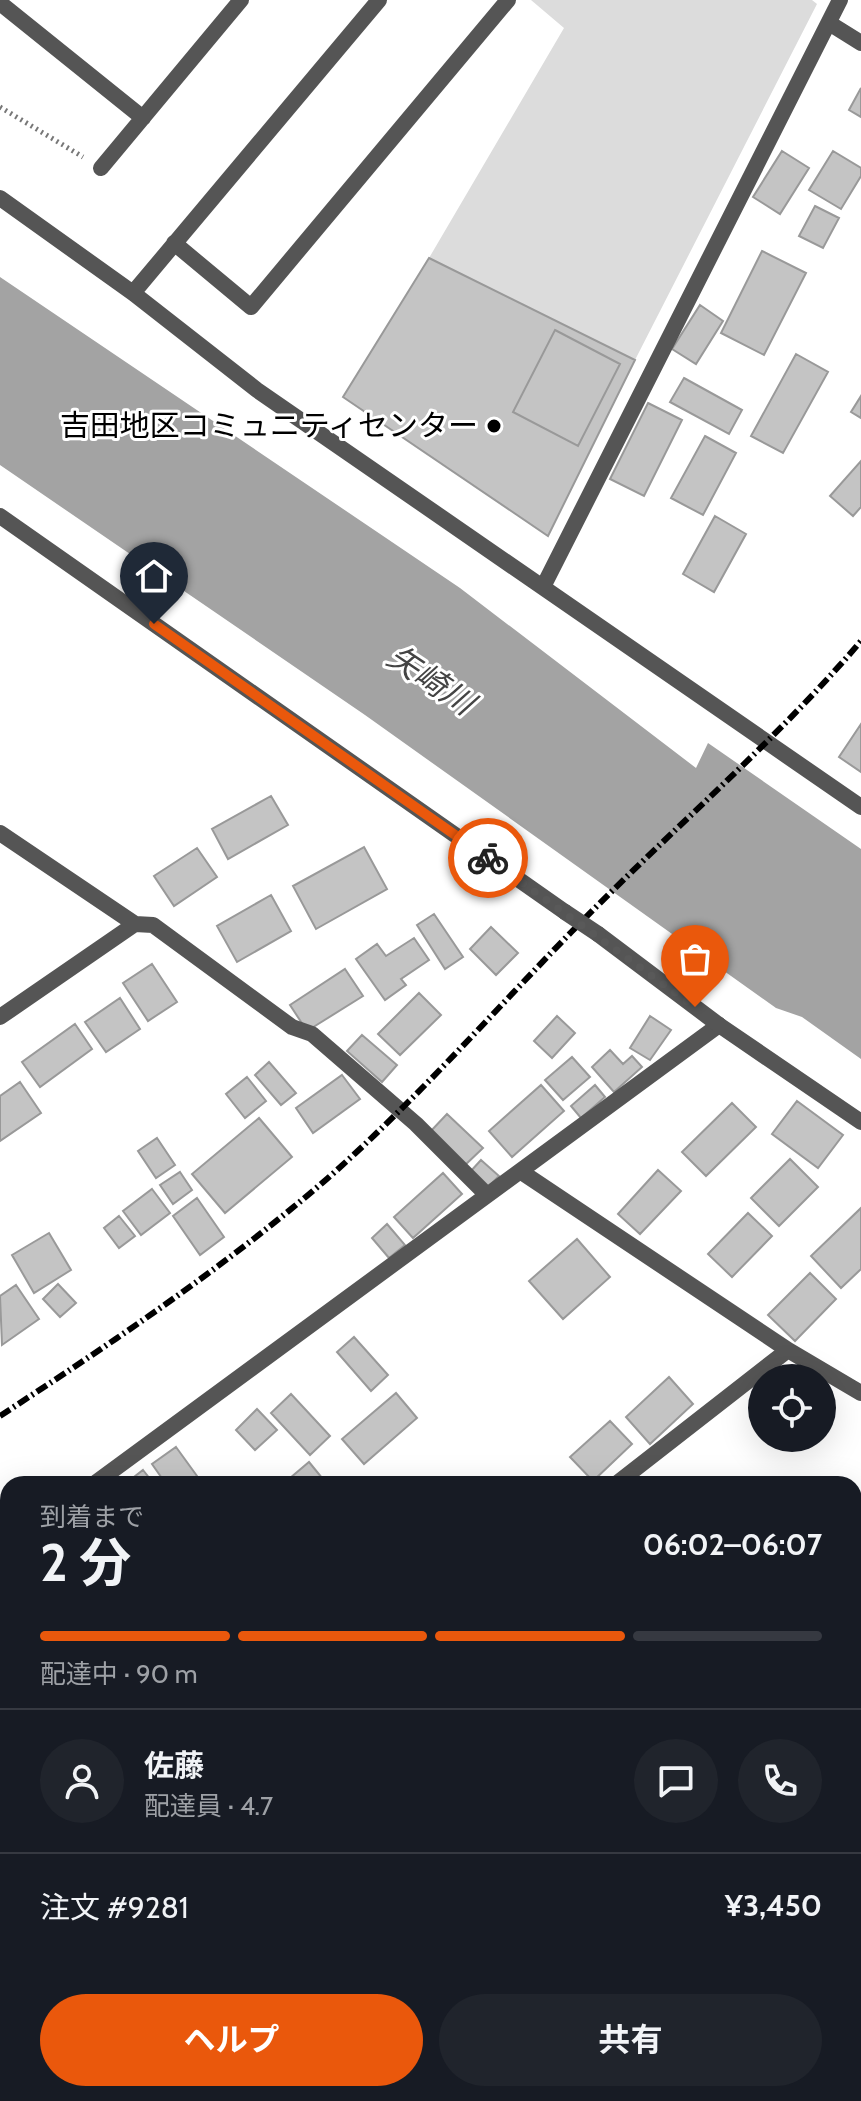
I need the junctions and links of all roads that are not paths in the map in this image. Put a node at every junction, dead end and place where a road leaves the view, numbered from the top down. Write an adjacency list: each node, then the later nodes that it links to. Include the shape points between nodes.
1 (241, 0): 8 (street)
2 (379, 0): 11 (street)
3 (508, 0): 11 (street, via 251,307)
4 (840, 0): 6 (street)
5 (0, 3): 8 (street)
6 (829, 23): 7 (street); 14 (street)
7 (861, 43)
8 (143, 118): 9 (street)
9 (101, 168)
10 (0, 198): 12 (street)
11 (174, 243): 12 (street)
12 (133, 293): 14 (street, via 257,390)
13 (0, 516): 19 (street, bridge, via 598,934)
14 (544, 585): 15 (street)
15 (861, 807)
16 (0, 833): 17 (street)
17 (135, 924): 18 (street); 22 (street, via 153,925 292,1027 312,1034 416,1124)
18 (0, 1017)
19 (719, 1025): 20 (street); 21 (street)
20 (861, 1122)
21 (520, 1171): 22 (street); 23 (street)
22 (487, 1195): 25 (street)
23 (788, 1350): 24 (street); 26 (street)
24 (861, 1393)
25 (105, 1476)
26 (626, 1476)

